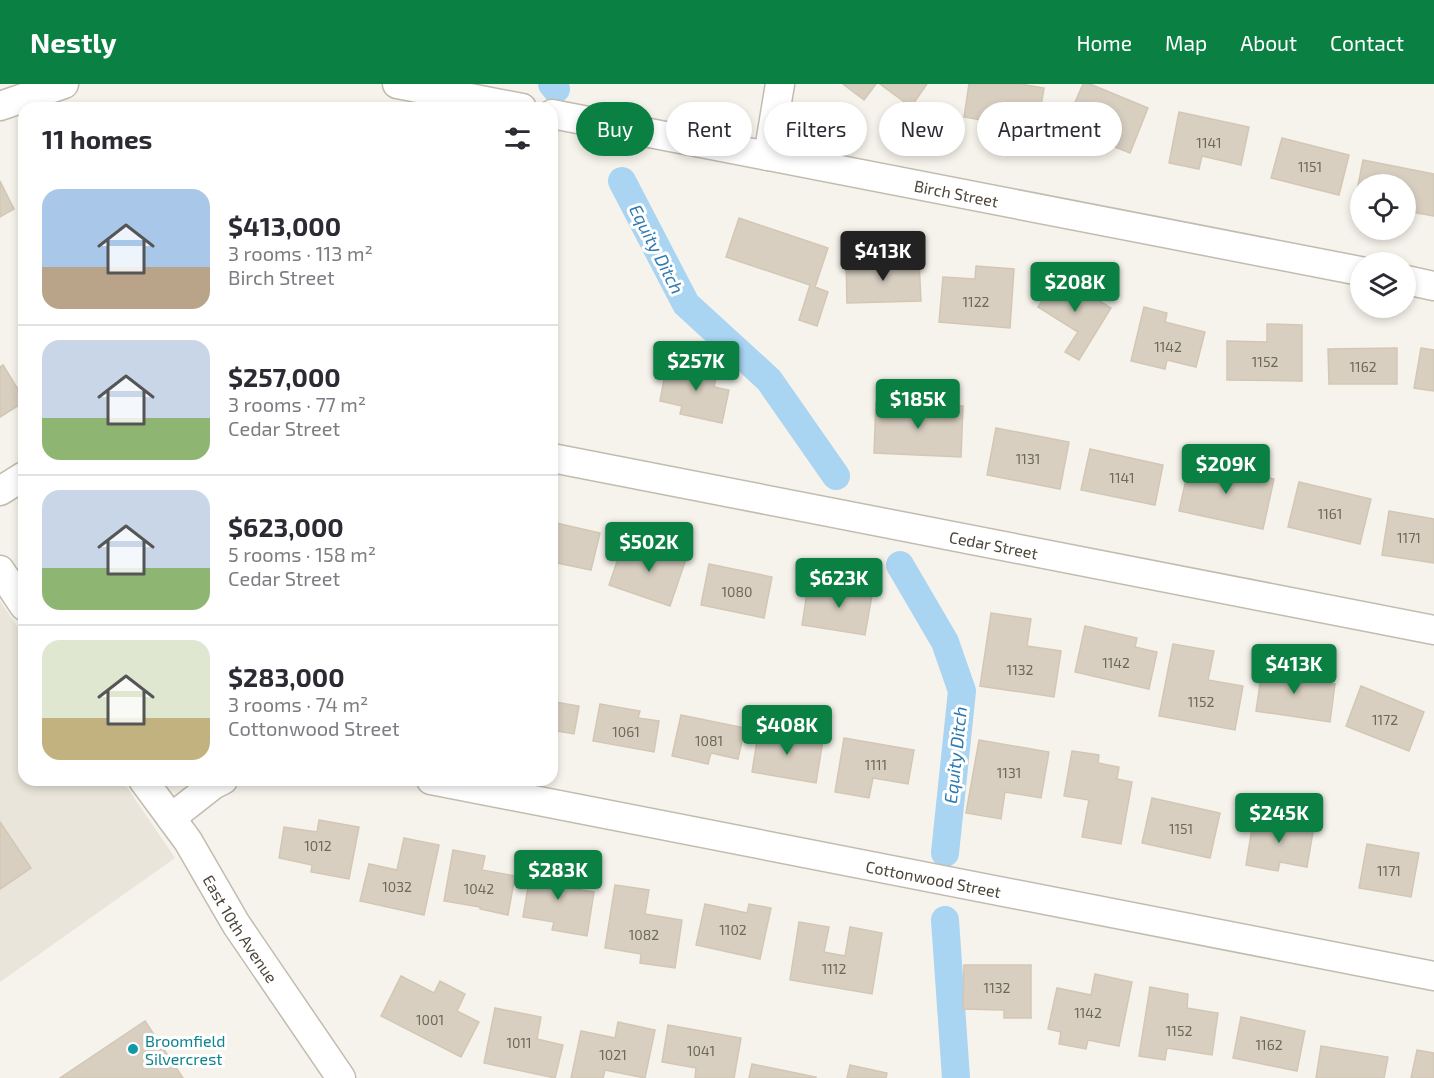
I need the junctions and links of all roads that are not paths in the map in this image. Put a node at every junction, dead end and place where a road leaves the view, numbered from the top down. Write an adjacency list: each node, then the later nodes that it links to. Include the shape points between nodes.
1 (64, 84): 6 (street)
2 (397, 84): 4 (street)
3 (780, 84): 5 (street)
4 (491, 102)
5 (777, 102)
6 (0, 106)
7 (558, 115): 8 (street, Birch Street)
8 (764, 155)
9 (768, 156): 10 (street, Birch Street)
10 (1350, 269)
11 (1416, 282): 12 (street)
12 (1434, 286)
13 (558, 459): 18 (street, Cedar Street)
14 (18, 480): 15 (street)
15 (0, 491)
16 (0, 570): 17 (street)
17 (18, 597)
18 (1434, 630)
19 (147, 786): 22 (street, East 10th Avenue)
20 (212, 786): 22 (street)
21 (462, 786): 23 (street, Cottonwood Street)
22 (171, 818): 24 (street, East 10th Avenue, via 236,924)
23 (1434, 976)
24 (341, 1078)

